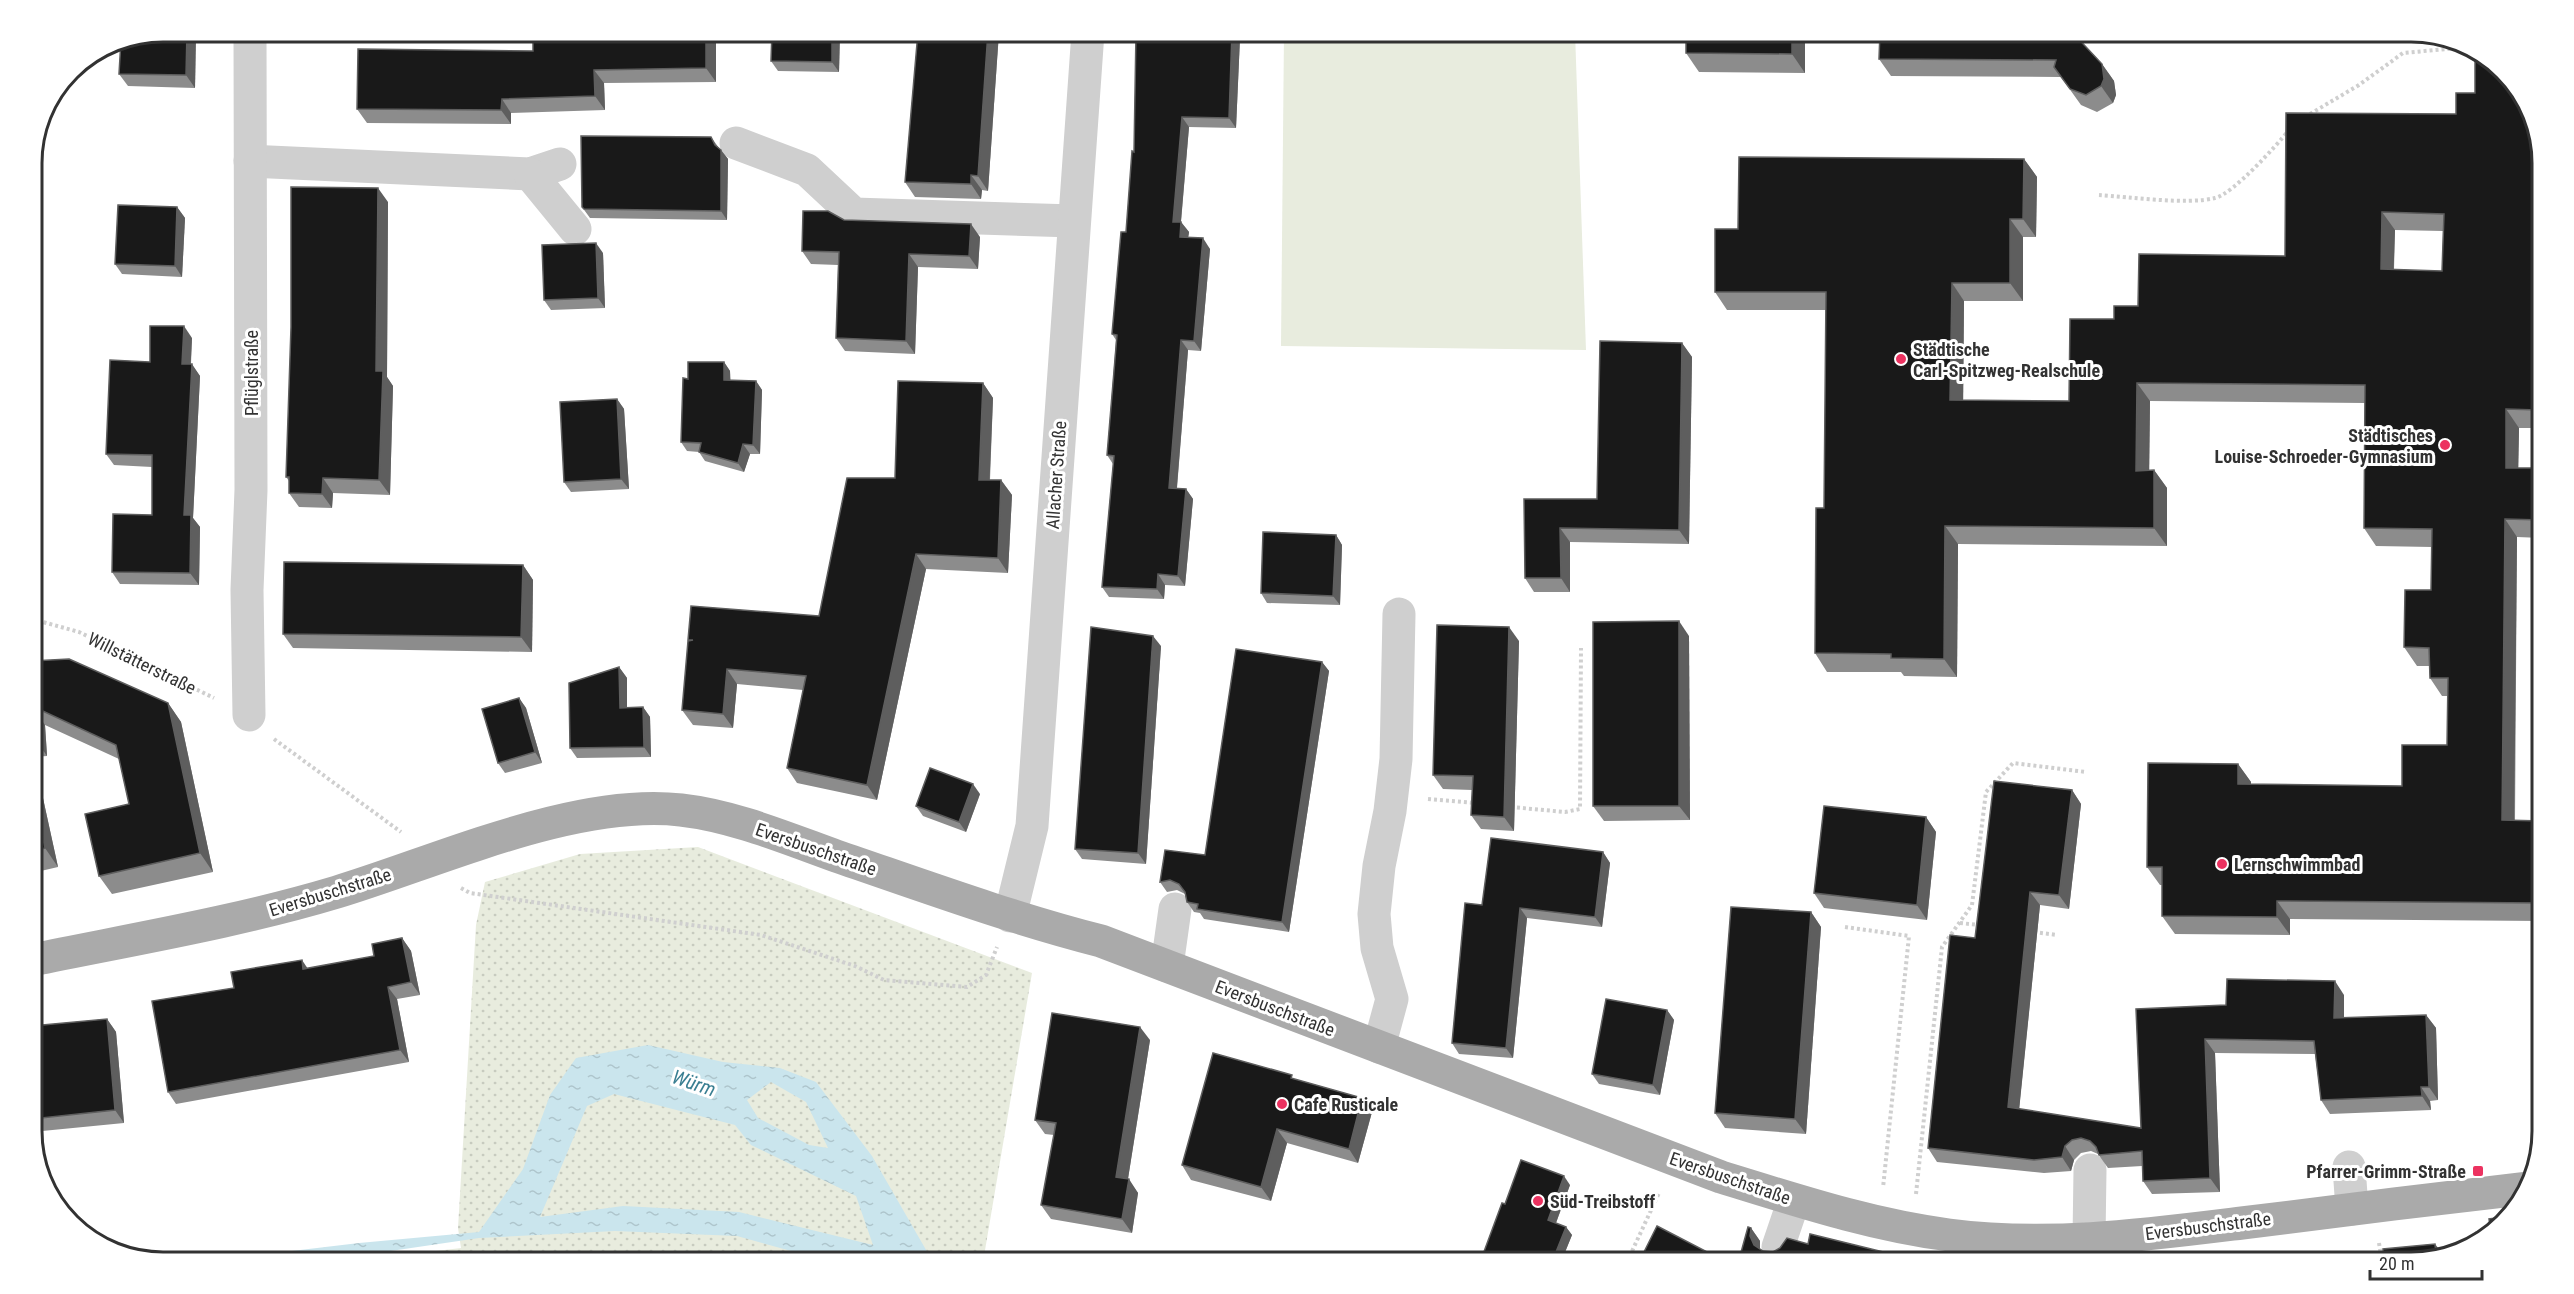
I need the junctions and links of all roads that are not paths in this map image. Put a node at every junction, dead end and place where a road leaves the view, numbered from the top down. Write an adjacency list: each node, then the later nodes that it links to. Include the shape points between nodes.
1 (250, 42): 4 (street, Pflüglstraße)
2 (1087, 42): 7 (street, Allacher Straße)
3 (736, 143): 7 (street, via 807,170 854,214)
4 (250, 161): 6 (street); 10 (street, Pflüglstraße)
5 (560, 164): 6 (street)
6 (530, 174): 8 (street)
7 (1074, 221): 12 (street, Allacher Straße, via 1032,826)
8 (575, 229)
9 (1399, 614): 15 (street, via 1396,759 1374,914 1377,948 1392,999)
10 (249, 715)
11 (1176, 909): 14 (street)
12 (1010, 916): 13 (main road, Eversbuschstraße, via 763,830 708,814 647,807 586,815 527,830 249,916); 14 (main road, Eversbuschstraße, via 1101,941)
13 (42, 958)
14 (1167, 966): 15 (main road, Eversbuschstraße)
15 (1379, 1047): 19 (main road, Eversbuschstraße, via 1674,1159)
16 (2349, 1167): 20 (street)
17 (2090, 1170): 21 (street)
18 (2517, 1189): 20 (main road, Eversbuschstraße)
19 (1794, 1200): 21 (main road, Eversbuschstraße, via 1949,1236); 22 (street)
20 (2352, 1209): 21 (main road, Eversbuschstraße)
21 (2090, 1239)
22 (1778, 1247)

